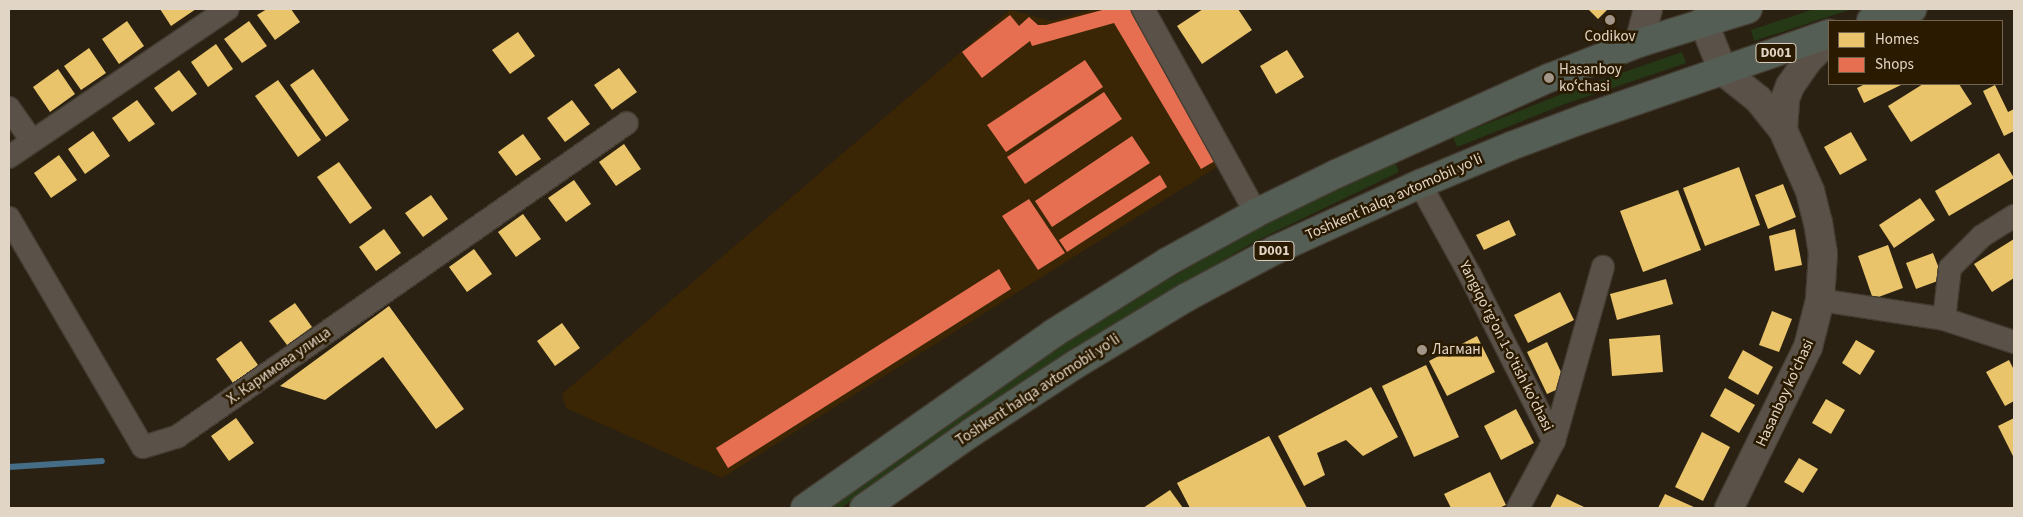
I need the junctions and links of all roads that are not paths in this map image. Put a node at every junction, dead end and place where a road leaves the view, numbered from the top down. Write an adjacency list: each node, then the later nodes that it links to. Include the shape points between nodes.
1 (228, 9): 16 (street)
2 (1143, 9): 19 (street)
3 (1648, 9): 10 (main road)
4 (1748, 9): 6 (highway, D001)
5 (1912, 9): 7 (highway)
6 (1697, 15): 10 (highway, D001); 11 (main road)
7 (1874, 20)
8 (1828, 34): 11 (highway, Toshkent halqa avtomobil yo'li / D001)
9 (1828, 41): 14 (main road, via 1808,60 1790,86 1785,99)
10 (1639, 43): 15 (highway, D001, via 1549,78)
11 (1723, 71): 14 (main road, Hasanboy ko'chasi, via 1758,99); 18 (highway, Toshkent halqa avtomobil yo'li / D001, via 1586,118)
12 (9, 108): 16 (street)
13 (627, 123): 21 (street, Х. Каримова улица, via 178,436 143,447)
14 (1782, 130): 23 (main road, Hasanboy ko'chasi, via 1804,177 1818,222 1823,269)
15 (1420, 137): 18 (highway); 19 (highway, D001)
16 (31, 140): 17 (street)
17 (9, 157)
18 (1429, 181): 26 (street, Yangiqo'rg'on 1-o'tish ko'chasi, via 1470,275); 28 (highway, Toshkent halqa avtomobil yo'li / D001, via 1275,250 1187,297 1076,364)
19 (1256, 213): 27 (highway, D001, via 1167,262 1054,333)
20 (2014, 216): 24 (street, via 1982,236 1950,268)
21 (9, 218)
22 (1603, 268): 26 (street)
23 (1820, 300): 24 (street); 30 (main road, Hasanboy ko'chasi, via 1802,363)
24 (1944, 319): 25 (street)
25 (2014, 342)
26 (1554, 441): 29 (street, Yangiqo'rg'on 1-o'tish ko'chasi)
27 (805, 508)
28 (864, 508)
29 (1518, 508)
30 (1729, 508)

